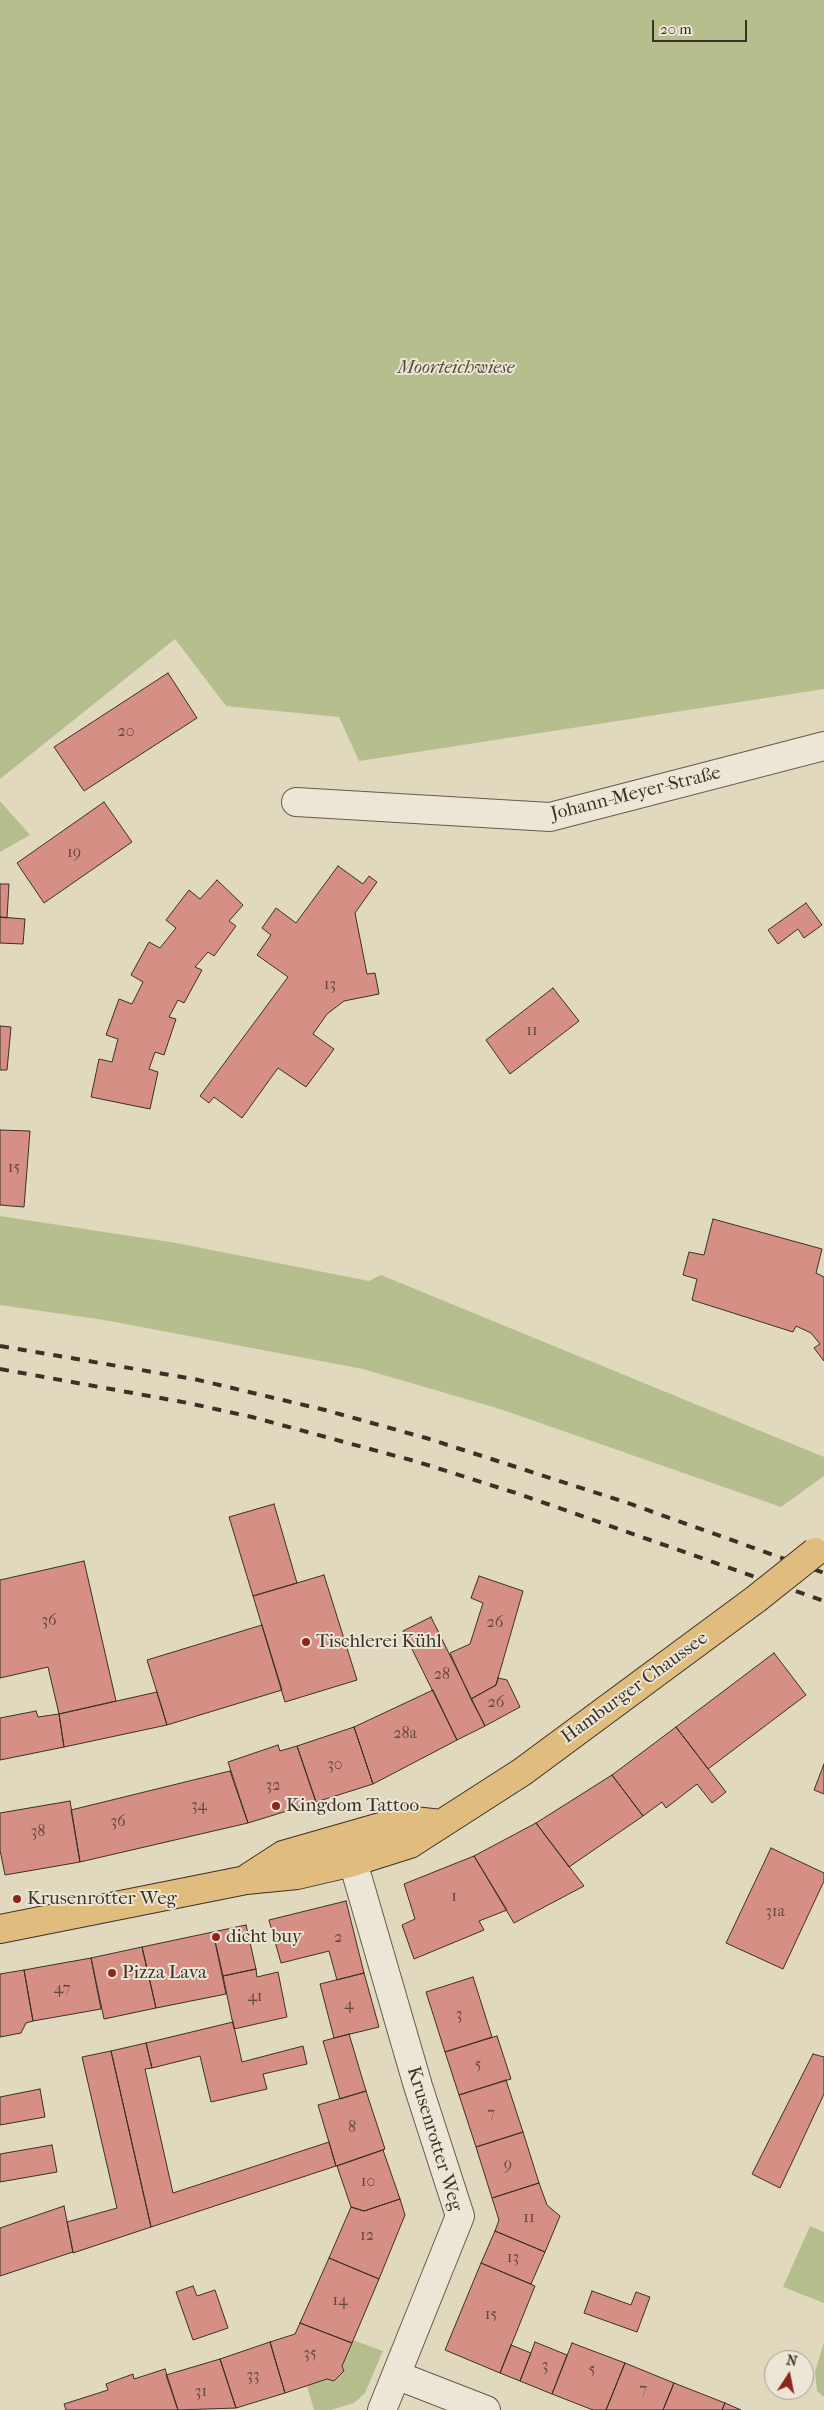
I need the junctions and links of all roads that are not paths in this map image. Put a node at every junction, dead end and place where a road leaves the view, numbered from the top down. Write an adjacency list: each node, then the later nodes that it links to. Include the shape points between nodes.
1 (824, 746): 2 (street, Johann-Meyer-Straße, via 550,817)
2 (296, 802)
3 (819, 1549): 4 (main road, Hamburger Chaussee, bridge, via 522,1772)
4 (441, 1824): 5 (main road, Hamburger Chaussee, via 410,1844); 6 (main road, Hamburger Chaussee, via 405,1820 377,1828 283,1855)
5 (353, 1862): 6 (main road, Hamburger Chaussee, via 297,1875); 8 (street, Krusenrotter Weg, via 418,2086 460,2216)
6 (246, 1880): 7 (main road, Hamburger Chaussee)
7 (0, 1930)
8 (396, 2375): 9 (street, Krusenrotter Weg); 10 (street)
9 (382, 2410)
10 (486, 2410)

